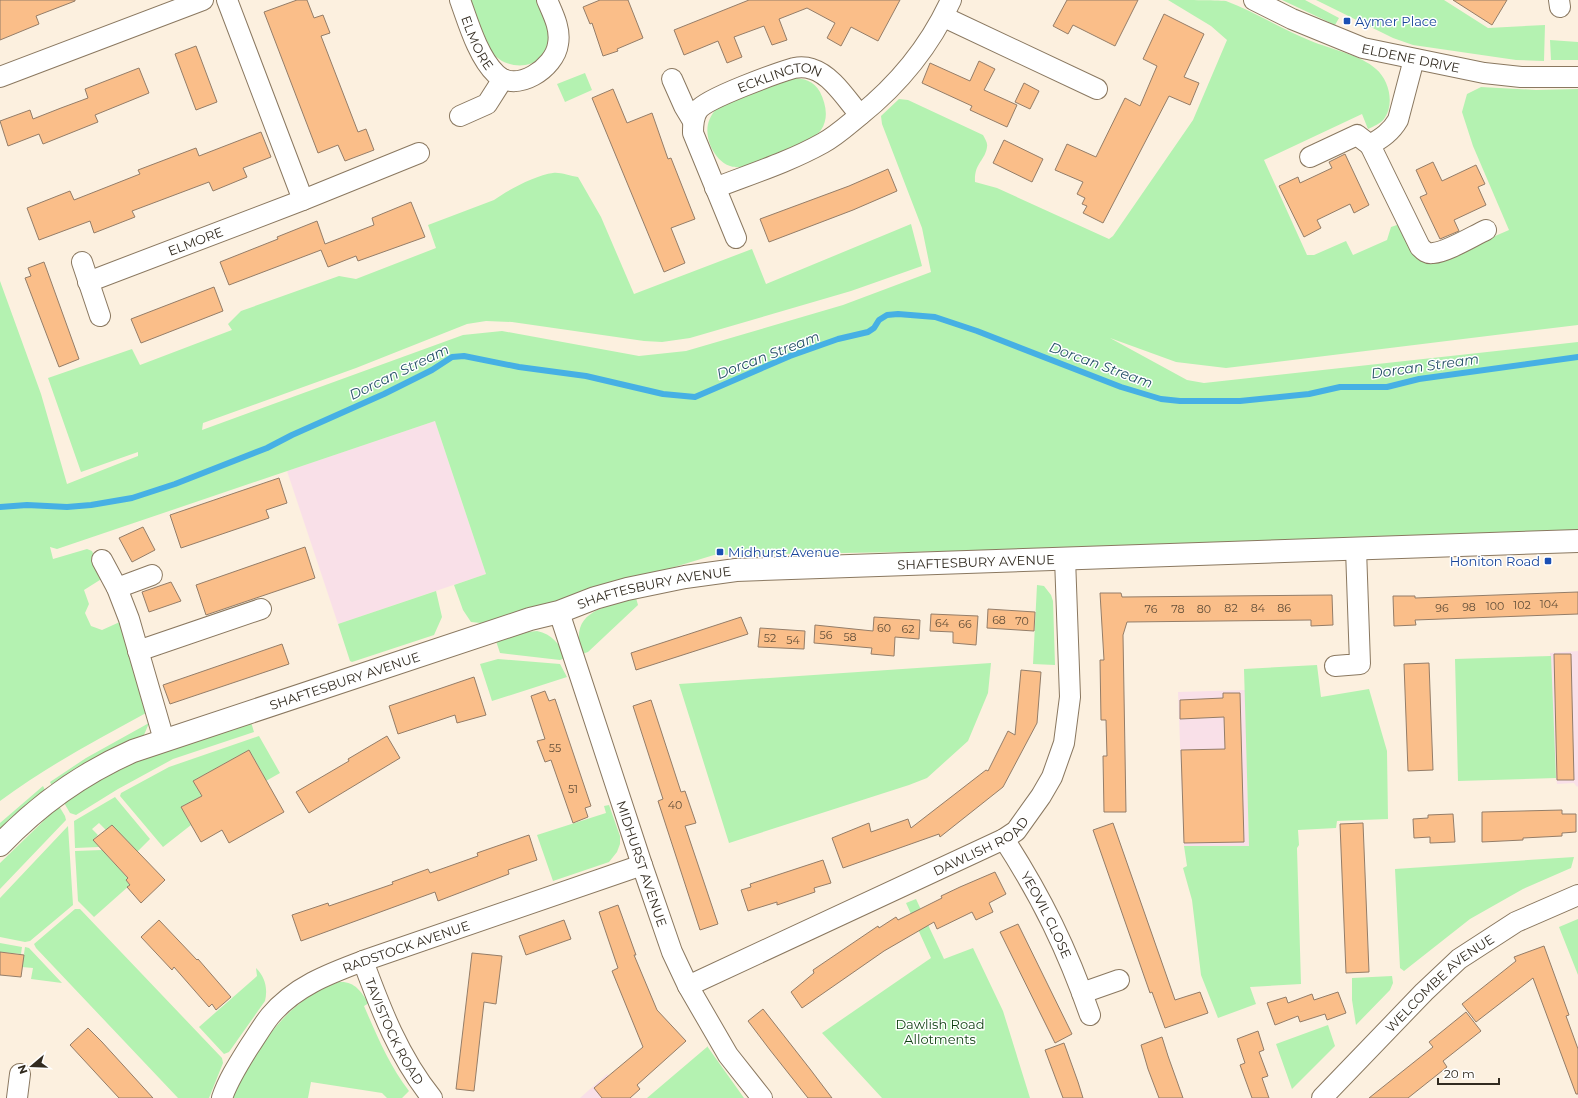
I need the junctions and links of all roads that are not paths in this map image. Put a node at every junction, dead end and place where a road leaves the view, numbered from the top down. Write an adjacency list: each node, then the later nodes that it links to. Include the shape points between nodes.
1 (203, 0): 8 (street)
2 (227, 0): 20 (street)
3 (460, 0): 10 (street, ELMORE, via 482,53 490,67)
4 (548, 0): 10 (street, ELMORE, via 559,37 553,60 538,73 526,78 510,81)
5 (1254, 0): 7 (street, ELDENE DRIVE, via 1363,48)
6 (948, 8): 12 (street); 13 (street, via 906,71 880,99)
7 (1414, 59): 9 (street, ELDENE DRIVE, via 1521,78); 16 (street, via 1398,120 1393,129)
8 (0, 77)
9 (1578, 77)
10 (503, 79): 14 (street, ELMORE, via 487,104)
11 (672, 79): 15 (street)
12 (1097, 89)
13 (860, 115): 15 (street, ECKLINGTON, via 823,74 804,67 777,74 704,104); 19 (street, via 823,143)
14 (460, 116)
15 (693, 121): 19 (street, via 693,133)
16 (1370, 144): 18 (street, via 1357,136); 21 (street, via 1420,247 1425,252 1441,251)
17 (419, 153): 20 (street, ELMORE)
18 (1310, 157)
19 (716, 188): 22 (street)
20 (303, 200): 24 (street, ELMORE)
21 (1486, 230)
22 (736, 238)
23 (82, 262): 24 (street)
24 (88, 282): 25 (street)
25 (100, 316)
26 (1578, 541): 27 (street, SHAFTESBURY AVENUE)
27 (1356, 549): 28 (street, SHAFTESBURY AVENUE); 35 (street, via 1360,664)
28 (1065, 558): 33 (street, SHAFTESBURY AVENUE, via 736,570 627,589); 37 (street, DAWLISH ROAD, via 1070,697 1064,743 1052,777 1041,796 1016,831)
29 (102, 560): 31 (street)
30 (152, 575): 31 (street)
31 (117, 588): 34 (street)
32 (261, 609): 34 (street)
33 (559, 612): 36 (street, SHAFTESBURY AVENUE, via 530,619); 39 (street, MIDHURST AVENUE)
34 (138, 651): 36 (street)
35 (1336, 666)
36 (164, 740): 38 (street, SHAFTESBURY AVENUE, via 111,761 63,788 33,812)
37 (1004, 839): 43 (street, DAWLISH ROAD); 44 (street, YEOVIL CLOSE, via 1045,906)
38 (3, 843)
39 (642, 865): 41 (street, RADSTOCK AVENUE); 43 (street, MIDHURST AVENUE, via 672,952)
40 (1578, 895): 51 (street, WELCOMBE AVENUE, via 1516,922 1459,959)
41 (363, 961): 48 (street, RADSTOCK AVENUE, via 315,980 296,991 282,1004 270,1016 236,1066); 49 (street, TAVISTOCK ROAD, via 387,1025 410,1068)
42 (1119, 980): 44 (street)
43 (688, 986): 50 (street, MIDHURST AVENUE, via 728,1054)
44 (1082, 993): 45 (street, YEOVIL CLOSE)
45 (1090, 1015)
46 (20, 1074): 47 (street)
47 (18, 1098)
48 (222, 1098)
49 (432, 1098)
50 (762, 1098)
51 (1322, 1098)

